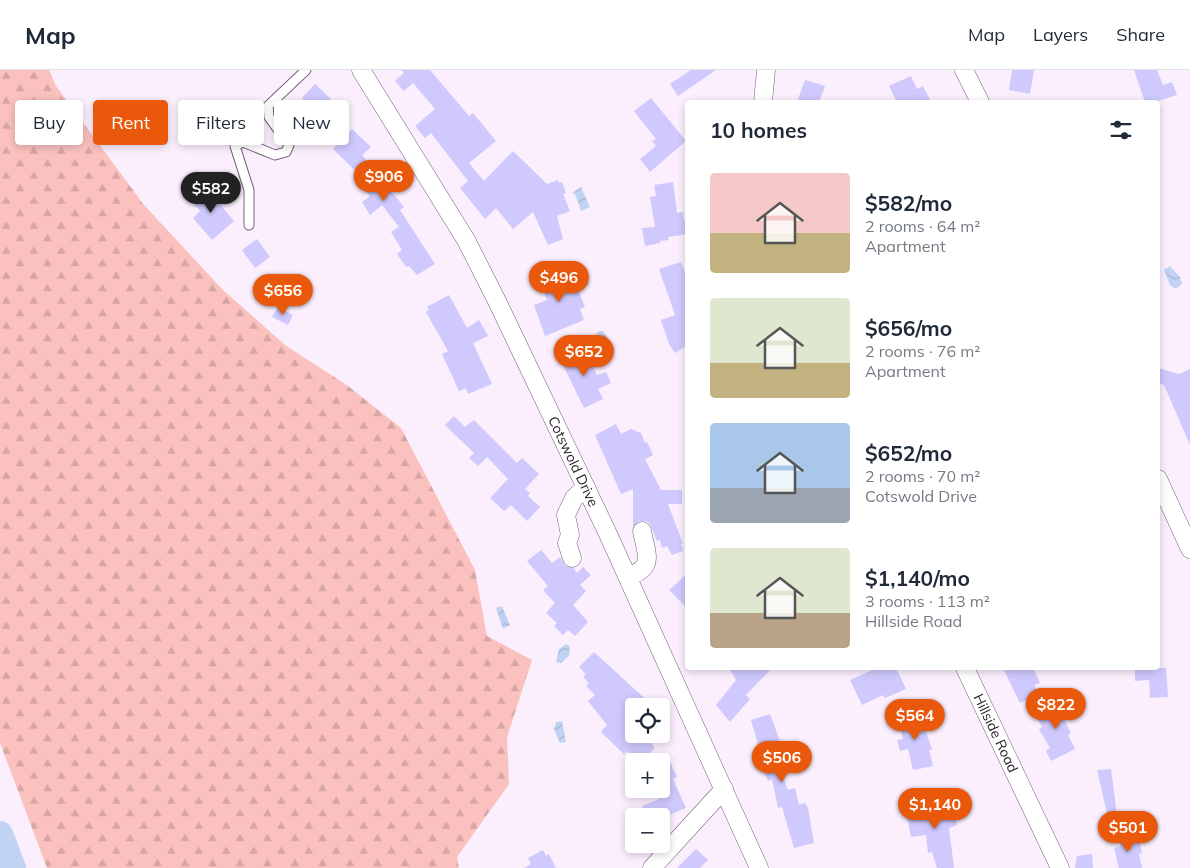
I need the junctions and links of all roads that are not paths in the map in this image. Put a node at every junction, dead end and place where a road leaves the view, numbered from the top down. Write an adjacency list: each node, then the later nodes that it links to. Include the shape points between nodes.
1 (306, 70): 7 (lane, via 268,106 269,117 289,145 286,152 275,155 243,142 235,146 248,190)
2 (361, 70): 9 (street, Cotswold Drive, via 466,240)
3 (766, 70): 5 (street)
4 (964, 70): 6 (street)
5 (763, 100)
6 (979, 100)
7 (249, 225)
8 (1160, 483): 11 (street)
9 (586, 487): 12 (street, via 574,498 566,515 570,534 567,542); 13 (street, Cotswold Drive)
10 (642, 531): 13 (street, via 649,558 638,573)
11 (1190, 549)
12 (572, 558)
13 (627, 576): 15 (street, Cotswold Drive)
14 (966, 670): 18 (street, Hillside Road)
15 (724, 789): 16 (street); 17 (street, Cotswold Drive)
16 (652, 868)
17 (759, 868)
18 (1060, 868)

